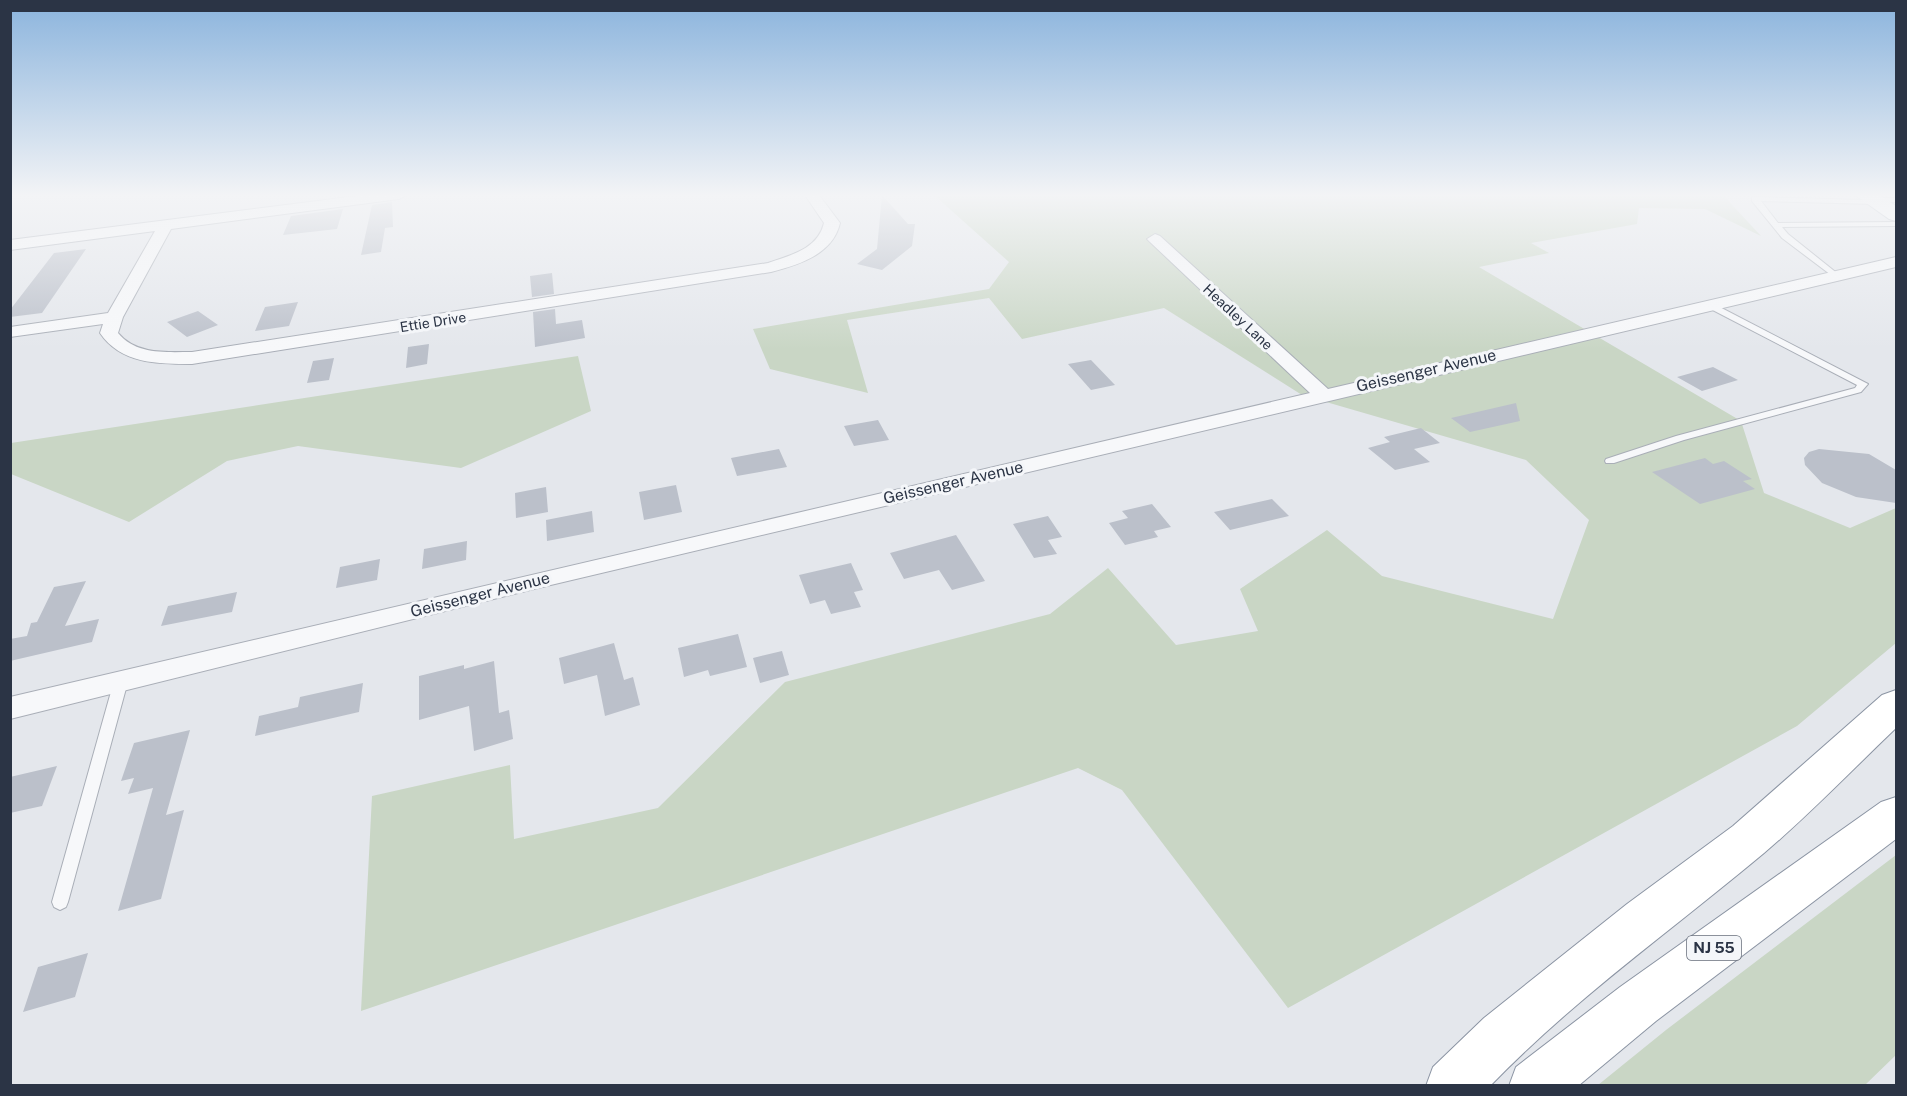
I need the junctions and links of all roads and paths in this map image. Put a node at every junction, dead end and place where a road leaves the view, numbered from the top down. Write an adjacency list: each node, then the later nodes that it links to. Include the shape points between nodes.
1 (154, 246): 8 (street)
2 (817, 246): 8 (street, Ettie Drive, via 790,260 748,271 192,358 143,355 115,343 109,333)
3 (1163, 246): 10 (street, Headley Lane)
4 (1798, 246): 6 (lane)
5 (1896, 262): 6 (street, Geissenger Avenue)
6 (1835, 276): 7 (street, Geissenger Avenue)
7 (1708, 304): 10 (street, Geissenger Avenue); 11 (lane, via 1863,384 1858,390)
8 (114, 317): 9 (street)
9 (10, 332)
10 (1322, 394): 12 (street, Geissenger Avenue)
11 (1610, 461)
12 (121, 681): 14 (street, Geissenger Avenue); 16 (lane)
13 (1896, 705): 17 (main road, via 1749,839 1528,1014)
14 (10, 708)
15 (1896, 815): 18 (main road, NJ 55, via 1638,1004)
16 (60, 902)
17 (1452, 1086)
18 (1535, 1086)

